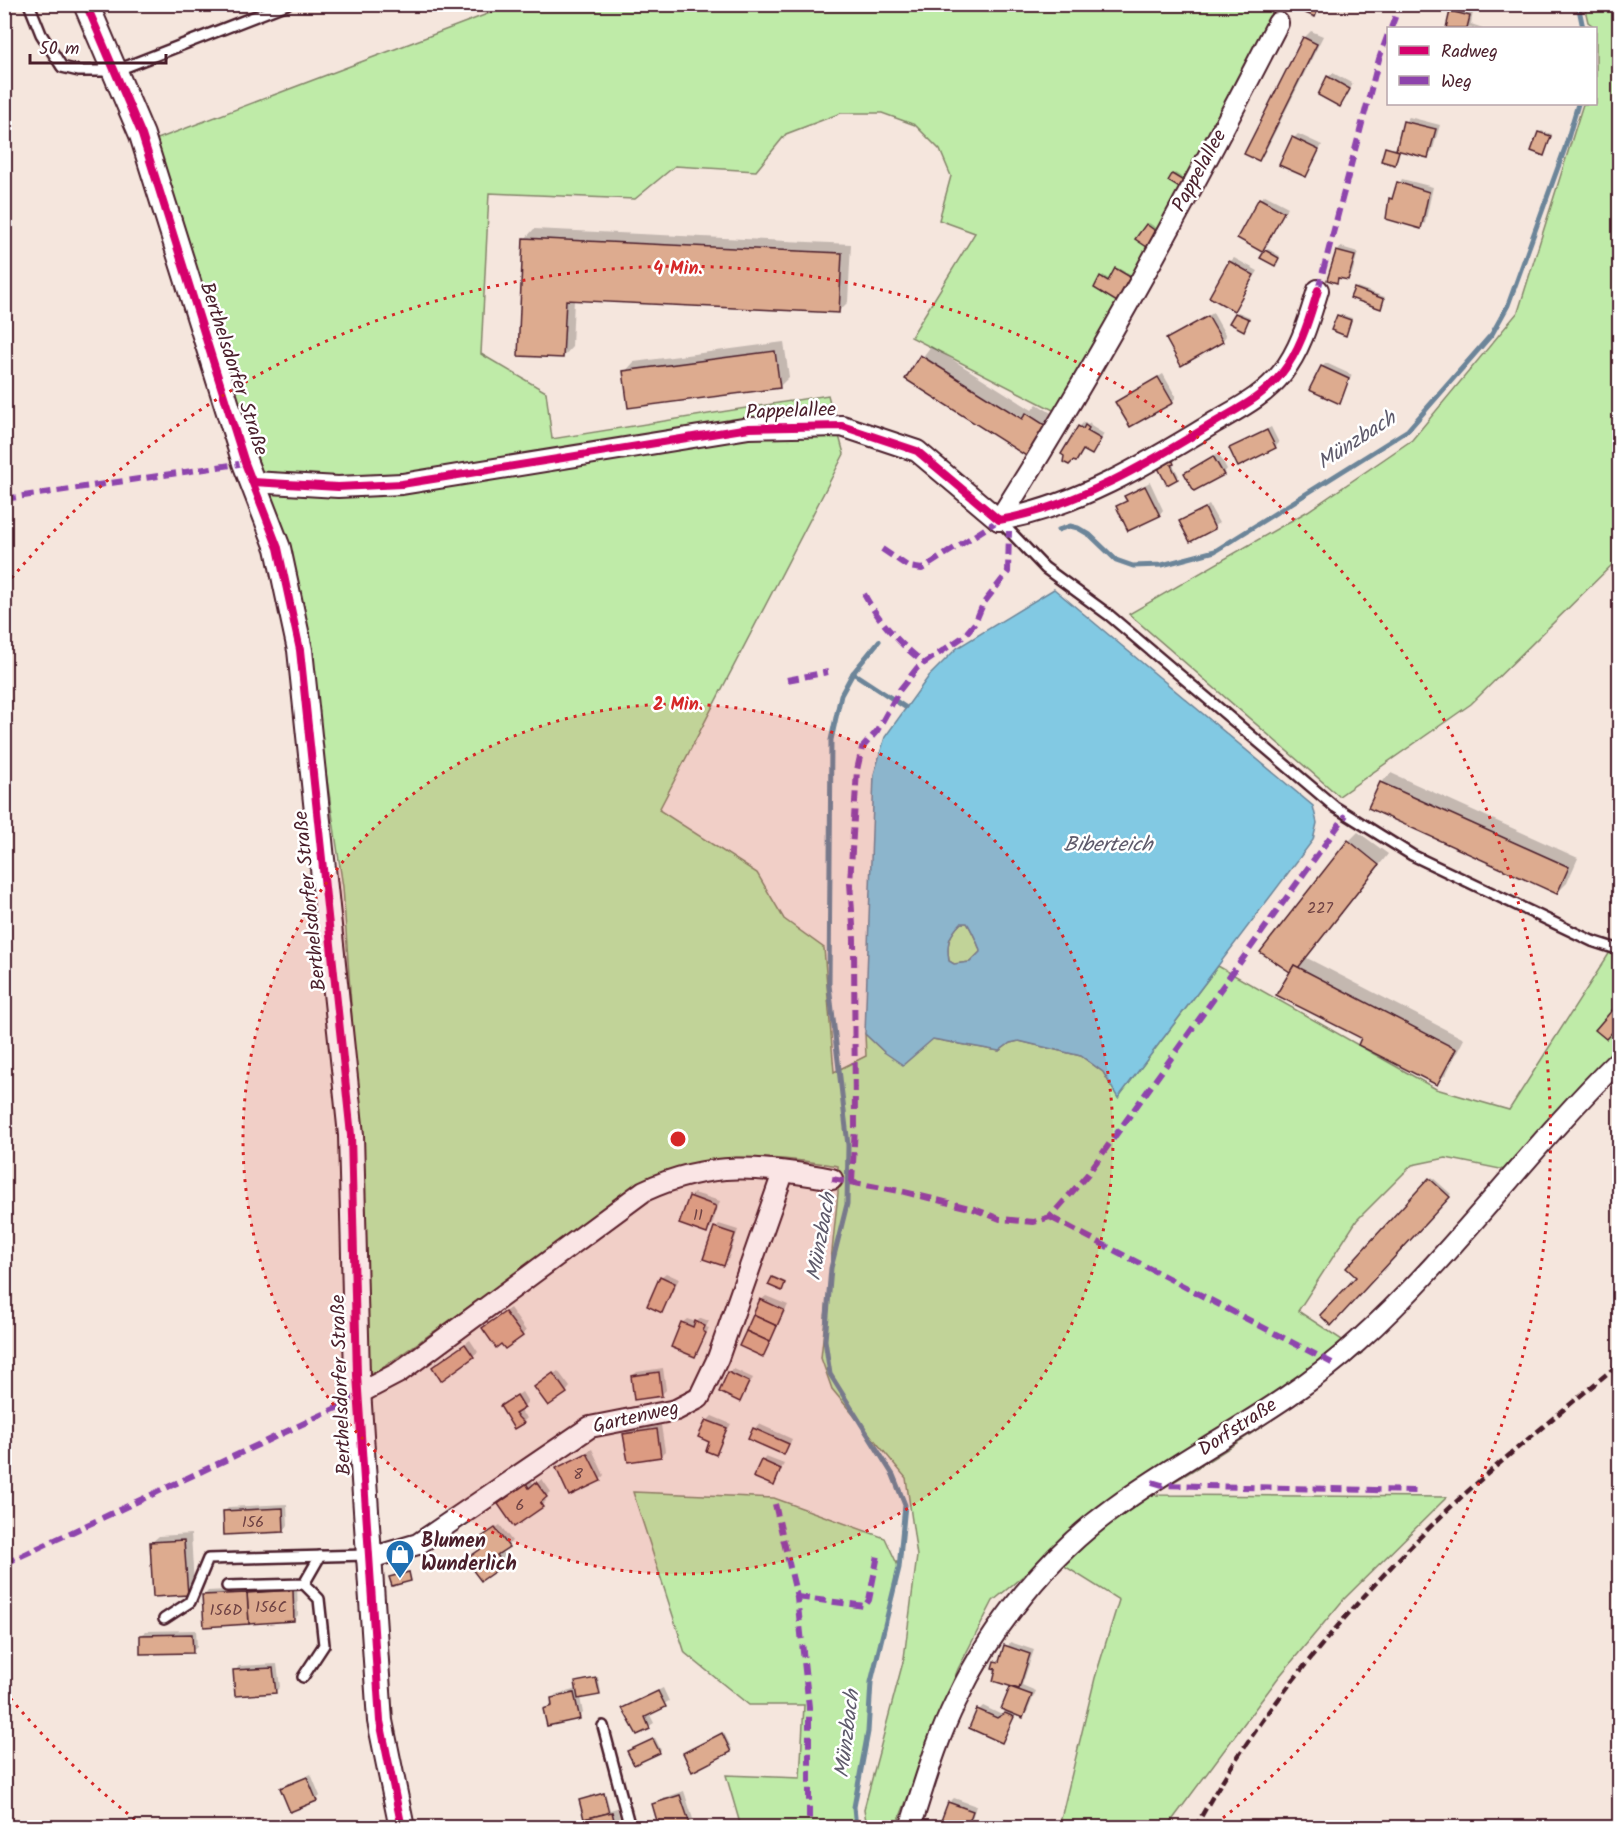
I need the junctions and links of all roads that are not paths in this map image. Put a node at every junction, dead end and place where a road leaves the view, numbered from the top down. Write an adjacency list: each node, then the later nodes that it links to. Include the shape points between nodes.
1 (29, 4): 5 (lane, via 41,34 62,67)
2 (86, 4): 5 (street, Berthelsdorfer Straße)
3 (280, 5): 5 (lane)
4 (1278, 23): 8 (street, Pappelallee, via 1212,152 1058,426)
5 (115, 71): 7 (street, Berthelsdorfer Straße, via 142,135)
6 (1318, 290): 8 (street, via 1304,336 1282,373 1257,399 1163,454 1098,486 1027,515)
7 (253, 482): 8 (street, Pappelallee, via 338,487 402,484 749,428 842,426 917,451); 13 (street, Berthelsdorfer Straße, via 278,548 300,650 351,1135)
8 (999, 520): 9 (lane, via 1045,568 1109,615 1346,814 1412,855 1592,941)
9 (1620, 950)
10 (1620, 1059): 23 (street, Dorfstraße, via 1578,1100 1395,1306 1356,1343 1265,1412 1114,1508 1085,1530 1055,1561 979,1656 954,1703)
11 (783, 1173): 12 (street, Berthelsdorfer Straße); 13 (street, Berthelsdorfer Straße, via 747,1167 710,1169 675,1177 644,1191 398,1373); 15 (street, Gartenweg, via 718,1358 699,1398 676,1410 590,1427 418,1544)
12 (832, 1179)
13 (358, 1394): 15 (street, Berthelsdorfer Straße)
14 (320, 1556): 15 (lane); 16 (lane); 18 (lane, via 208,1559 190,1602)
15 (367, 1557): 21 (street, Berthelsdorfer Straße, via 380,1721)
16 (304, 1584): 17 (lane); 19 (lane, via 319,1599 324,1645)
17 (227, 1586)
18 (164, 1619)
19 (303, 1677)
20 (603, 1726): 22 (lane)
21 (402, 1827)
22 (630, 1827)
23 (910, 1827)

